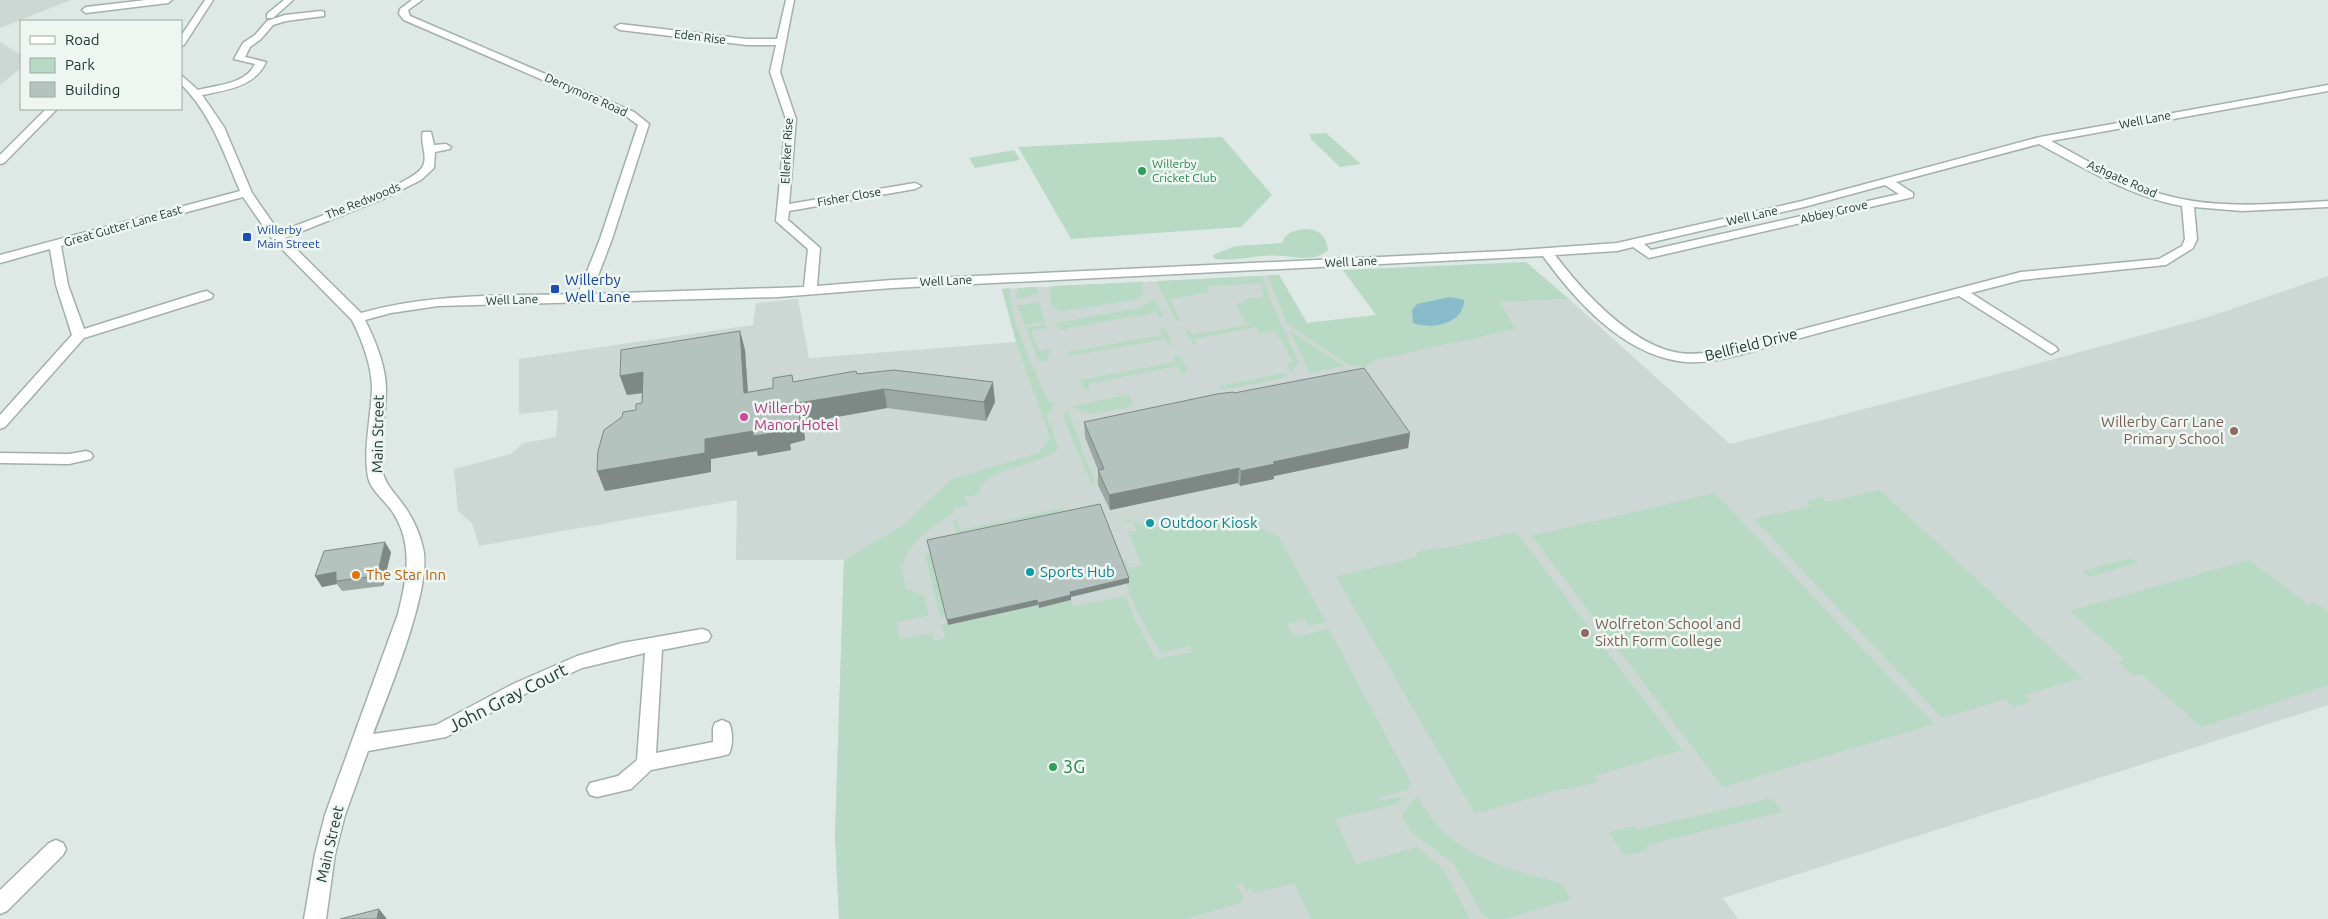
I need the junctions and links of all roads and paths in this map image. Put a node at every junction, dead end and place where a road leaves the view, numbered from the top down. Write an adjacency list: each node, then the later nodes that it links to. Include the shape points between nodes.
1 (168, 0): 6 (street)
2 (209, 0): 10 (street)
3 (289, 0): 8 (street)
4 (790, 0): 11 (street, Ellerker Rise)
5 (417, 1): 37 (street, Derrymore Road, via 404,9 403,14 407,18 630,114 644,124)
6 (86, 10)
7 (321, 14): 13 (street, via 270,23 246,45 239,59)
8 (270, 16)
9 (609, 30): 11 (street, Eden Rise, via 618,26 747,42)
10 (185, 32)
11 (781, 42): 28 (street, Ellerker Rise, via 775,72 791,118)
12 (273, 57): 13 (street)
13 (261, 62): 16 (street, via 252,77)
14 (182, 79): 16 (street, Main Street)
15 (2328, 88): 19 (street, Well Lane)
16 (196, 93): 25 (street, Main Street, via 219,127)
17 (51, 110): 22 (street)
18 (427, 134): 21 (street, The Redwoods)
19 (2040, 140): 23 (street, Well Lane); 26 (street, Ashgate Road, via 2157,196)
20 (446, 147): 21 (street)
21 (429, 149): 29 (street, The Redwoods, via 426,172 414,180)
22 (0, 161)
23 (1889, 183): 30 (street, Well Lane); 30 (street, Abbey Grove, via 1909,195 1643,255)
24 (917, 186): 28 (street, Fisher Close)
25 (246, 193): 29 (street, Main Street); 31 (street, Great Gutter Lane East)
26 (2188, 203): 27 (street, Ashgate Road, via 2249,208); 35 (street, Bellfield Drive, via 2191,239 2187,248 2162,262 2021,276)
27 (2328, 204)
28 (784, 208): 34 (street, Ellerker Rise, via 782,221 814,248)
29 (277, 236): 38 (street, Main Street)
30 (1635, 243): 32 (street, Well Lane)
31 (55, 245): 33 (street, Great Gutter Lane East); 39 (street, via 62,285)
32 (1547, 252): 34 (street, Well Lane, via 928,282); 35 (street, Bellfield Drive, via 1576,290 1632,338 1653,350 1676,356 1698,358 1719,355)
33 (0, 259)
34 (810, 292): 37 (street, Well Lane)
35 (1960, 292): 40 (street)
36 (207, 295): 39 (street, via 189,305)
37 (583, 299): 38 (street, Well Lane, via 438,302 390,309)
38 (358, 318): 47 (street, Main Street, via 371,349 379,387 376,480 399,510 416,551 416,569 407,614)
39 (79, 335): 41 (street)
40 (2050, 351)
41 (0, 424)
42 (86, 456): 43 (street, via 66,463)
43 (0, 458)
44 (702, 636): 45 (street, John Gray Court)
45 (654, 644): 47 (street, John Gray Court, via 577,663 519,689 439,732); 48 (street)
46 (722, 728): 48 (street, via 722,748)
47 (360, 744): 52 (street, Main Street, via 335,815)
48 (646, 763): 49 (street, via 624,783)
49 (597, 789)
50 (56, 849): 51 (street)
51 (0, 904)
52 (315, 919)

